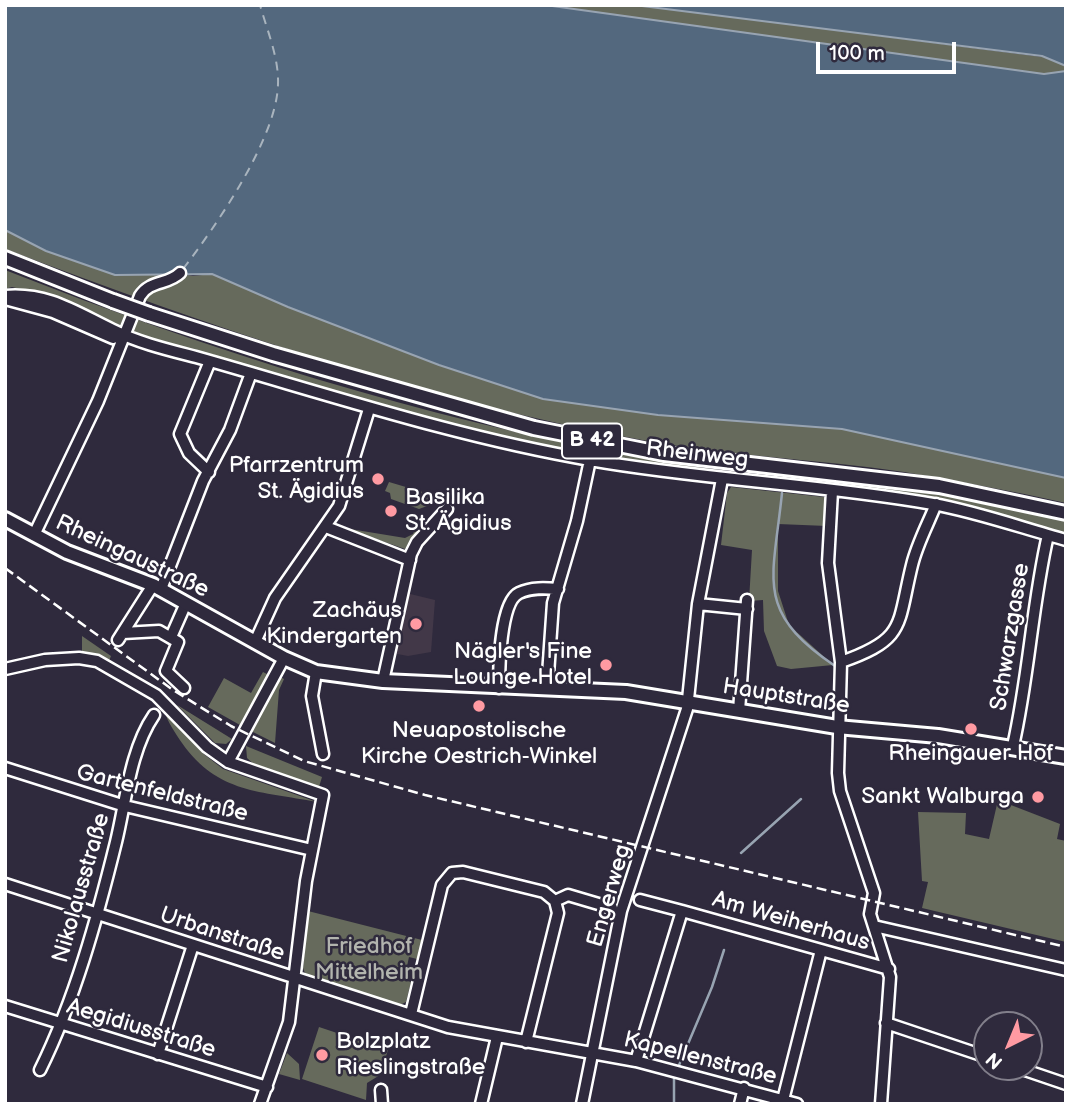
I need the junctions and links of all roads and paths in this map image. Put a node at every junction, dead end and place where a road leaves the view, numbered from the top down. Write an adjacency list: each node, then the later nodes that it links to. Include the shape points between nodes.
1 (8, 261): 14 (main road, B 42, bridge, via 273,354 546,431 664,454 939,486)
2 (180, 273): 4 (street, via 148,286)
3 (5, 298): 4 (street, Rheinweg, via 35,297 62,304)
4 (124, 335): 5 (street, Rheinweg); 17 (street)
5 (210, 361): 6 (street, Rheinweg); 9 (street, via 180,434 189,453)
6 (251, 373): 7 (street, Rheinweg); 9 (street)
7 (369, 409): 8 (street, Rheinweg); 16 (street, via 339,506)
8 (590, 460): 10 (street, Rheinweg); 22 (street)
9 (209, 472): 21 (street)
10 (722, 479): 11 (street, Rheinweg); 24 (street, Engerweg)
11 (832, 491): 12 (street, Rheinweg); 28 (street, via 828,563)
12 (936, 504): 18 (street, Rheinweg); 28 (street, via 915,556 902,616 880,646)
13 (447, 509): 20 (street, via 416,542)
14 (1065, 512)
15 (5, 519): 17 (main road, Rheingaustraße)
16 (327, 527): 20 (street); 26 (street, via 275,598)
17 (34, 535): 21 (main road, Rheingaustraße)
18 (1048, 535): 19 (street, Rheinweg); 39 (street, Schwarzgasse)
19 (1066, 540)
20 (410, 560): 31 (street)
21 (157, 587): 23 (main road, Rheingaustraße); 25 (street, via 121,637 159,631)
22 (558, 589): 33 (street, via 541,588 514,596 504,627); 34 (street, via 550,625)
23 (186, 603): 25 (street); 26 (main road, Rheingaustraße)
24 (698, 604): 35 (street, Engerweg); 36 (street, via 747,604)
25 (171, 637): 32 (street, via 178,642 166,671)
26 (255, 642): 27 (main road, Rheingaustraße)
27 (284, 658): 30 (main road, Rheingaustraße); 42 (street)
28 (841, 662): 38 (street)
29 (5, 669): 42 (street, via 45,660 87,658 125,674 167,704 207,747)
30 (316, 672): 31 (main road, Rheingaustraße); 40 (street, via 312,696)
31 (383, 681): 33 (main road, Rheingaustraße)
32 (184, 688)
33 (499, 688): 34 (main road, Hauptstraße)
34 (547, 690): 35 (main road, Hauptstraße, via 626,692)
35 (688, 703): 36 (main road, Hauptstraße); 64 (street, Engerweg, via 621,911)
36 (739, 711): 38 (main road, Hauptstraße)
37 (153, 715): 44 (street, Nikolausstraße, via 142,736)
38 (837, 727): 39 (main road, Hauptstraße); 52 (street, via 840,791 874,893 870,914)
39 (1013, 746): 41 (main road, Hauptstraße)
40 (323, 754)
41 (1066, 757)
42 (228, 762): 45 (street, via 323,795)
43 (5, 768): 44 (street, Gartenfeldstraße)
44 (125, 806): 45 (street, Gartenfeldstraße); 51 (street, Nikolausstraße)
45 (312, 850): 57 (street)
46 (5, 884): 51 (street, Urbanstraße)
47 (640, 900): 50 (street, Am Weiherhaus)
48 (555, 901): 49 (street, via 568,895); 59 (street, via 544,892 463,872 449,875 442,885); 63 (street, via 558,913)
49 (612, 908)
50 (682, 911): 54 (street, Am Weiherhaus); 67 (street, Am Weiherhaus)
51 (95, 914): 53 (street, Urbanstraße); 61 (street, Nikolausstraße)
52 (874, 926): 55 (street); 56 (street)
53 (193, 945): 57 (street, Urbanstraße); 66 (street)
54 (821, 950): 55 (street, Am Weiherhaus); 74 (street)
55 (889, 969): 60 (street)
56 (1066, 970)
57 (295, 978): 59 (street, Urbanstraße); 71 (street, via 289,1022)
58 (5, 1006): 61 (street, Aegidiusstraße)
59 (411, 1014): 62 (street, Urbanstraße)
60 (886, 1023): 65 (street); 81 (street)
61 (62, 1025): 66 (street, Aegidiusstraße); 68 (street, Nikolausstraße)
62 (497, 1037): 63 (street, Urbanstraße); 77 (street)
63 (526, 1042): 64 (street, Urbanstraße)
64 (593, 1052): 67 (street, Kapellenstraße); 78 (street, Engerweg)
65 (973, 1052)
66 (158, 1054): 71 (street, Aegidiusstraße)
67 (636, 1061): 72 (street, Kapellenstraße)
68 (40, 1070)
69 (1043, 1076): 70 (street)
70 (1066, 1084)
71 (267, 1087): 75 (street)
72 (744, 1088): 74 (street, Kapellenstraße); 79 (street)
73 (381, 1090): 76 (street)
74 (783, 1100): 80 (street, Kapellenstraße)
75 (260, 1104)
76 (382, 1104)
77 (481, 1104)
78 (582, 1104)
79 (740, 1104)
80 (796, 1104)
81 (881, 1104)

